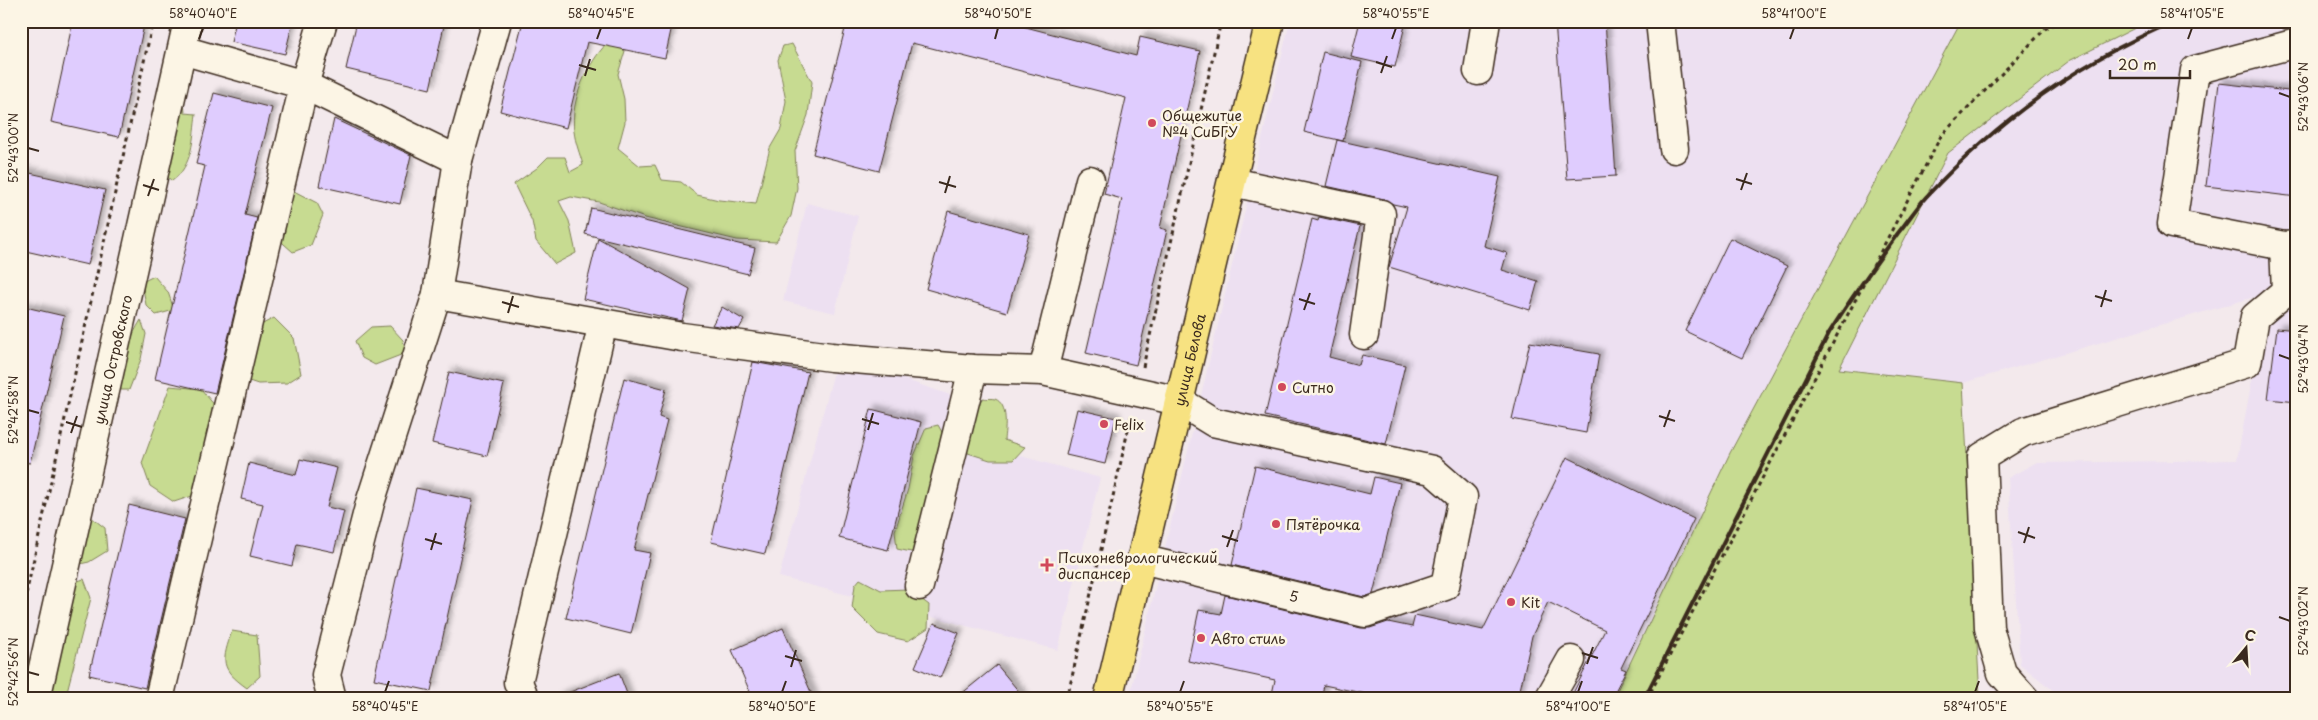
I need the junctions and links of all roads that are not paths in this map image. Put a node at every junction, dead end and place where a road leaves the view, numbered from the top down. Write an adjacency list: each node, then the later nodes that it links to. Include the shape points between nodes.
1 (188, 21): 8 (street, улица Островского)
2 (323, 21): 10 (street)
3 (497, 21): 12 (street)
4 (1270, 21): 14 (main road, улица Белова)
5 (1486, 21): 9 (street)
6 (1660, 21): 11 (street)
7 (2297, 43): 15 (street, via 2195,70 2172,224)
8 (182, 50): 10 (street); 25 (street, улица Островского)
9 (1478, 71)
10 (304, 85): 12 (street); 26 (street)
11 (1674, 149)
12 (458, 160): 16 (street)
13 (1090, 180): 20 (street)
14 (1232, 182): 18 (street, via 1380,214); 21 (main road, улица Белова)
15 (2290, 246): 31 (street, via 2286,292 2255,317 2248,363 2023,432 1982,457 1989,628 2002,673)
16 (437, 294): 17 (street); 27 (street, via 370,503 326,675)
17 (603, 323): 19 (street, via 831,356); 28 (street, via 518,682)
18 (1364, 335)
19 (973, 369): 20 (street); 23 (street)
20 (1043, 371): 21 (street)
21 (1179, 401): 22 (main road, улица Белова); 22 (street, 5, via 1213,422 1432,470 1463,497 1445,586 1365,613)
22 (1142, 559): 29 (main road, улица Белова)
23 (919, 586)
24 (1571, 660): 30 (street)
25 (36, 699)
26 (159, 699)
27 (332, 699)
28 (524, 699)
29 (1108, 699)
30 (1549, 699)
31 (2025, 699)

